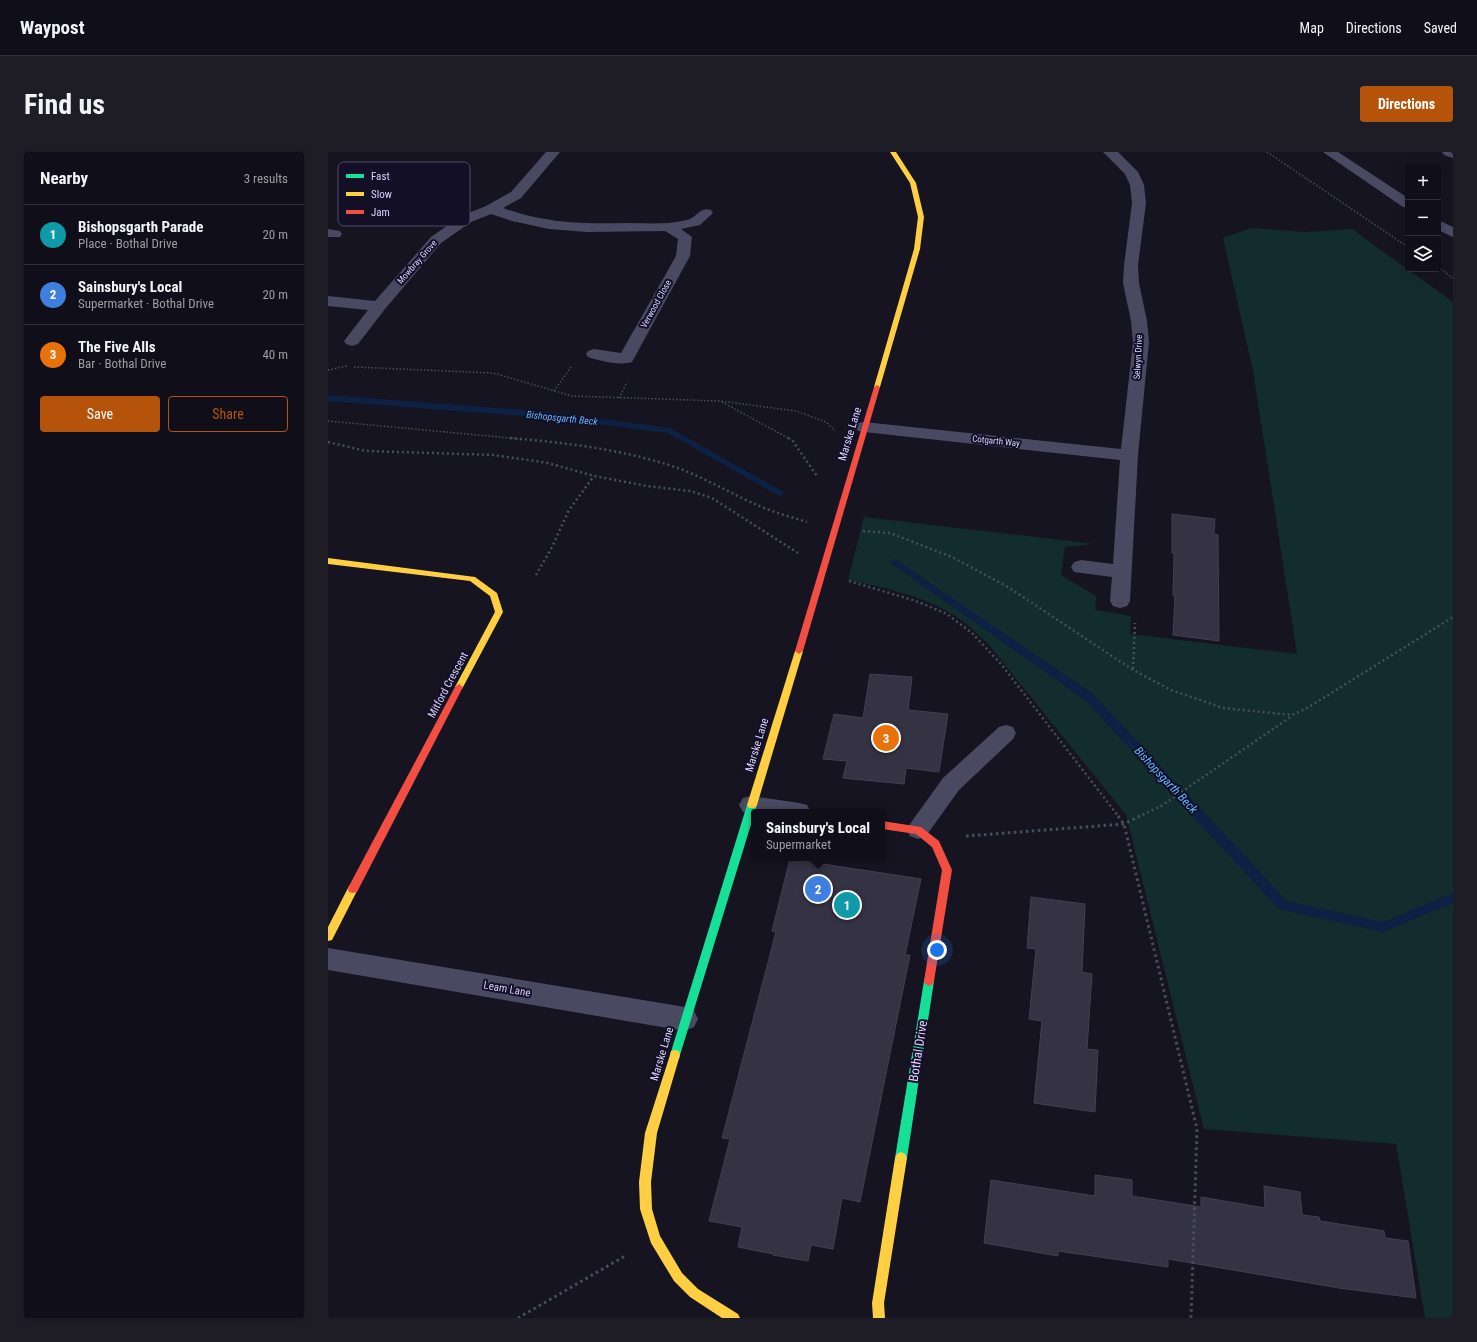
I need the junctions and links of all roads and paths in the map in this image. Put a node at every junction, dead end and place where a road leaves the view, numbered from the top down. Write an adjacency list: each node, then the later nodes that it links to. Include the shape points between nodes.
1 (537, 152): 7 (street)
2 (894, 152): 31 (street, Marske Lane, via 913,183 921,217 917,249)
3 (1110, 152): 34 (street, Selwyn Drive, via 1130,172 1137,185 1139,203 1131,283 1141,342)
4 (1267, 152): 17 (path)
5 (1329, 152): 9 (lane)
6 (1449, 152): 8 (street)
7 (553, 153): 10 (street, Mowbray Grove, via 516,195)
8 (1453, 154)
9 (1405, 202)
10 (491, 208): 12 (street, Mowbray Grove); 14 (street, via 517,218 548,225 587,228)
11 (706, 213): 14 (street, via 694,222)
12 (470, 217)
13 (456, 226): 21 (street, Mowbray Grove, via 436,240)
14 (668, 226): 23 (street, Verwood Close, via 685,237 682,256 626,359)
15 (1441, 226): 16 (lane)
16 (1453, 233)
17 (1405, 245)
18 (1441, 270): 19 (path)
19 (1453, 278)
20 (328, 301): 21 (street)
21 (379, 306): 22 (street, Mowbray Grove)
22 (352, 341)
23 (594, 354)
24 (571, 366): 27 (path)
25 (328, 370): 27 (path, via 348,366 493,373)
26 (628, 379): 28 (path)
27 (554, 391): 28 (path, via 572,396)
28 (619, 398): 29 (path)
29 (720, 401): 32 (path, via 796,411 826,422); 36 (path, via 792,440)
30 (328, 421): 37 (path, via 579,444 634,455 675,467 771,511)
31 (864, 426): 34 (street, Cotgarth Way); 40 (street, Marske Lane)
32 (836, 432)
33 (328, 442): 35 (path, via 366,451 494,455 548,464)
34 (1129, 455): 42 (street, Selwyn Drive)
35 (594, 476): 40 (path, via 690,491 712,498 803,557); 43 (path, via 569,510)
36 (817, 476)
37 (810, 523)
38 (859, 530): 47 (path, via 890,533 952,557 1008,587)
39 (328, 561): 56 (street, Mitford Crescent, via 472,579 494,595 499,612)
40 (823, 567): 50 (street, Marske Lane); 52 (path, via 837,578 890,592 947,614 972,633 1001,664)
41 (1081, 567): 42 (street)
42 (1122, 572): 44 (street, Selwyn Drive)
43 (536, 575)
44 (1120, 601)
45 (1453, 617): 48 (path, via 1309,707)
46 (1135, 622): 47 (path)
47 (1132, 670): 48 (path, via 1171,690 1223,708)
48 (1292, 715): 52 (path, via 1161,806)
49 (1006, 733): 54 (lane, via 951,784)
50 (751, 805): 51 (street); 58 (street, Marske Lane)
51 (778, 809)
52 (1124, 824): 55 (path); 63 (path, via 1197,1129)
53 (885, 825): 54 (street, Bothal Drive)
54 (918, 830): 62 (street, Bothal Drive, via 936,844 947,870 878,1303)
55 (963, 836)
56 (328, 937)
57 (328, 959): 58 (street, Leam Lane)
58 (685, 1019): 61 (street, Marske Lane, via 650,1133 645,1182 646,1209 655,1239 678,1277 694,1293)
59 (629, 1254): 60 (path)
60 (518, 1318)
61 (734, 1318)
62 (879, 1318)
63 (1191, 1318)

